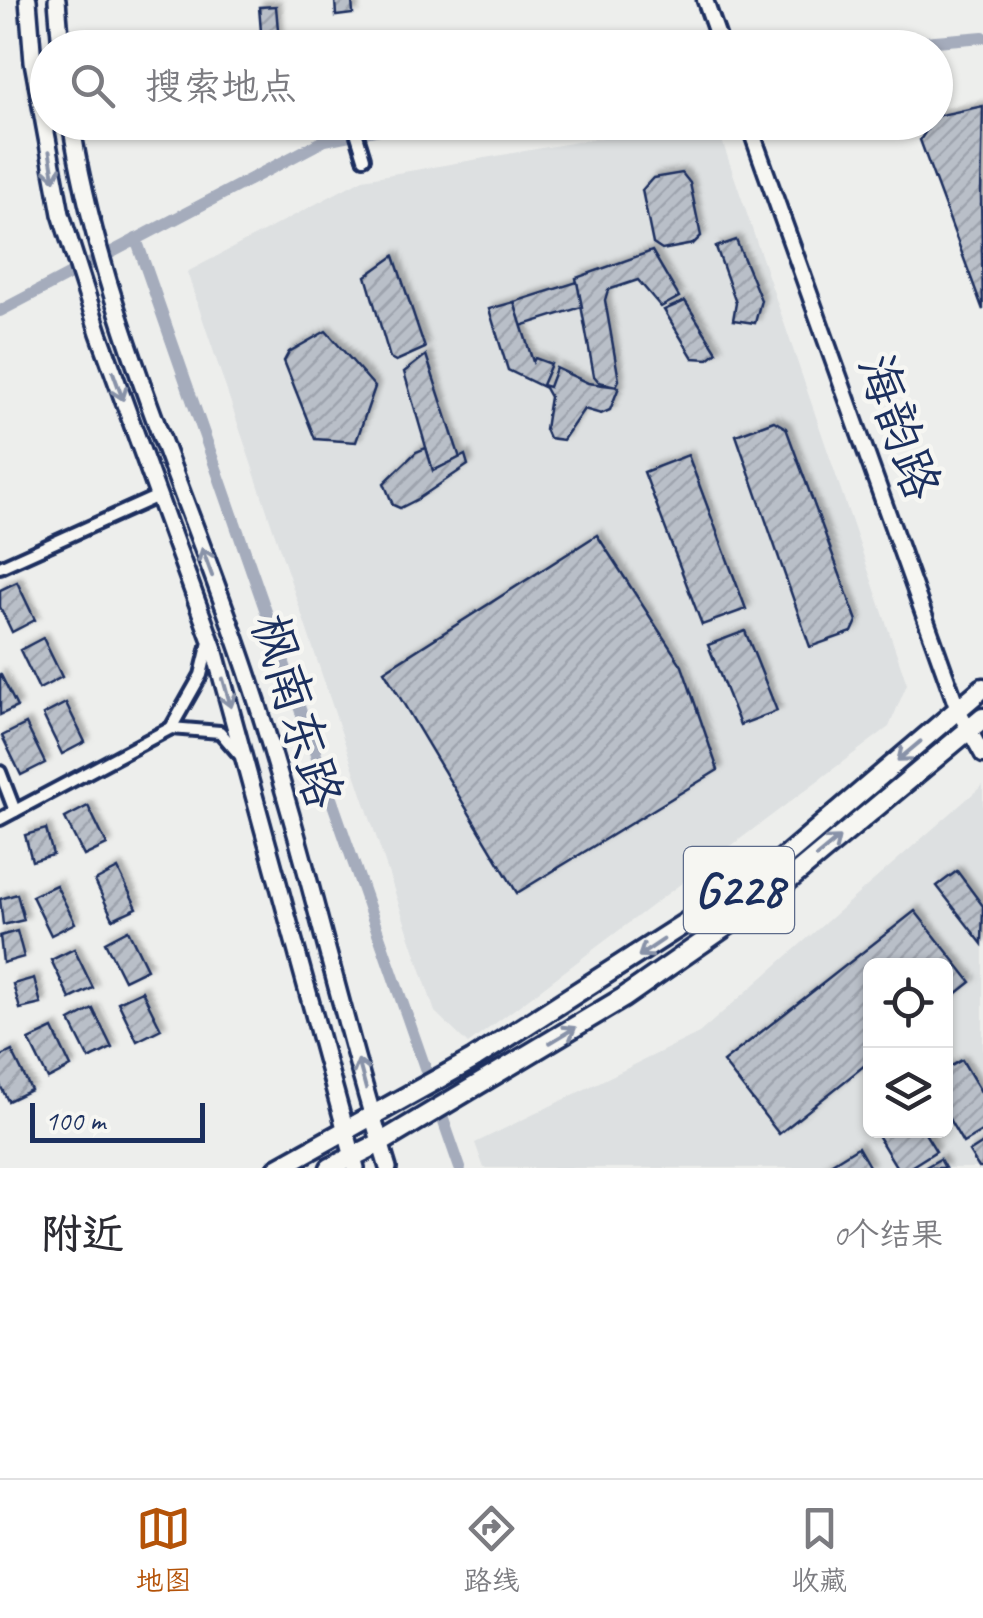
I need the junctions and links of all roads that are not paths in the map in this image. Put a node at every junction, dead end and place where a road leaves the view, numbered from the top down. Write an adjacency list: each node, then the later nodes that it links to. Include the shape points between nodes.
1 (28, 0): 4 (main road, 枫南东路, one-way to 4)
2 (57, 0): 5 (main road)
3 (705, 0): 6 (main road)
4 (30, 30)
5 (60, 30)
6 (716, 30)
7 (47, 140): 12 (main road, 枫南东路, one-way to 12, via 60,214)
8 (74, 140): 24 (main road, 枫南东路, one-way to 8, via 250,680 106,286)
9 (358, 140): 11 (street)
10 (754, 140): 16 (main road, 海韵路)
11 (364, 158)
12 (158, 496): 13 (street); 14 (main road, 枫南东路)
13 (0, 567)
14 (210, 636): 18 (street, via 201,675); 20 (main road, 枫南东路, one-way to 20)
15 (983, 688): 16 (highway, G228)
16 (958, 710): 17 (main road, 海韵路); 24 (highway, G228, one-way to 24, via 774,866)
17 (976, 724): 19 (main road, 海韵路); 26 (highway, G228, one-way to 17, via 624,998 772,894)
18 (172, 728): 20 (street, via 220,732); 22 (street)
19 (983, 755)
20 (247, 762): 25 (main road, 枫南东路)
21 (0, 772): 22 (street)
22 (15, 811): 23 (street)
23 (0, 819)
24 (373, 1116): 25 (highway, G228); 26 (main road, 枫南东路)
25 (346, 1132): 27 (main road, 枫南东路); 28 (highway, G228)
26 (380, 1143): 27 (highway, G228); 30 (main road, 枫南东路)
27 (354, 1163): 29 (highway, G228)
28 (278, 1168)
29 (330, 1168)
30 (388, 1168)

